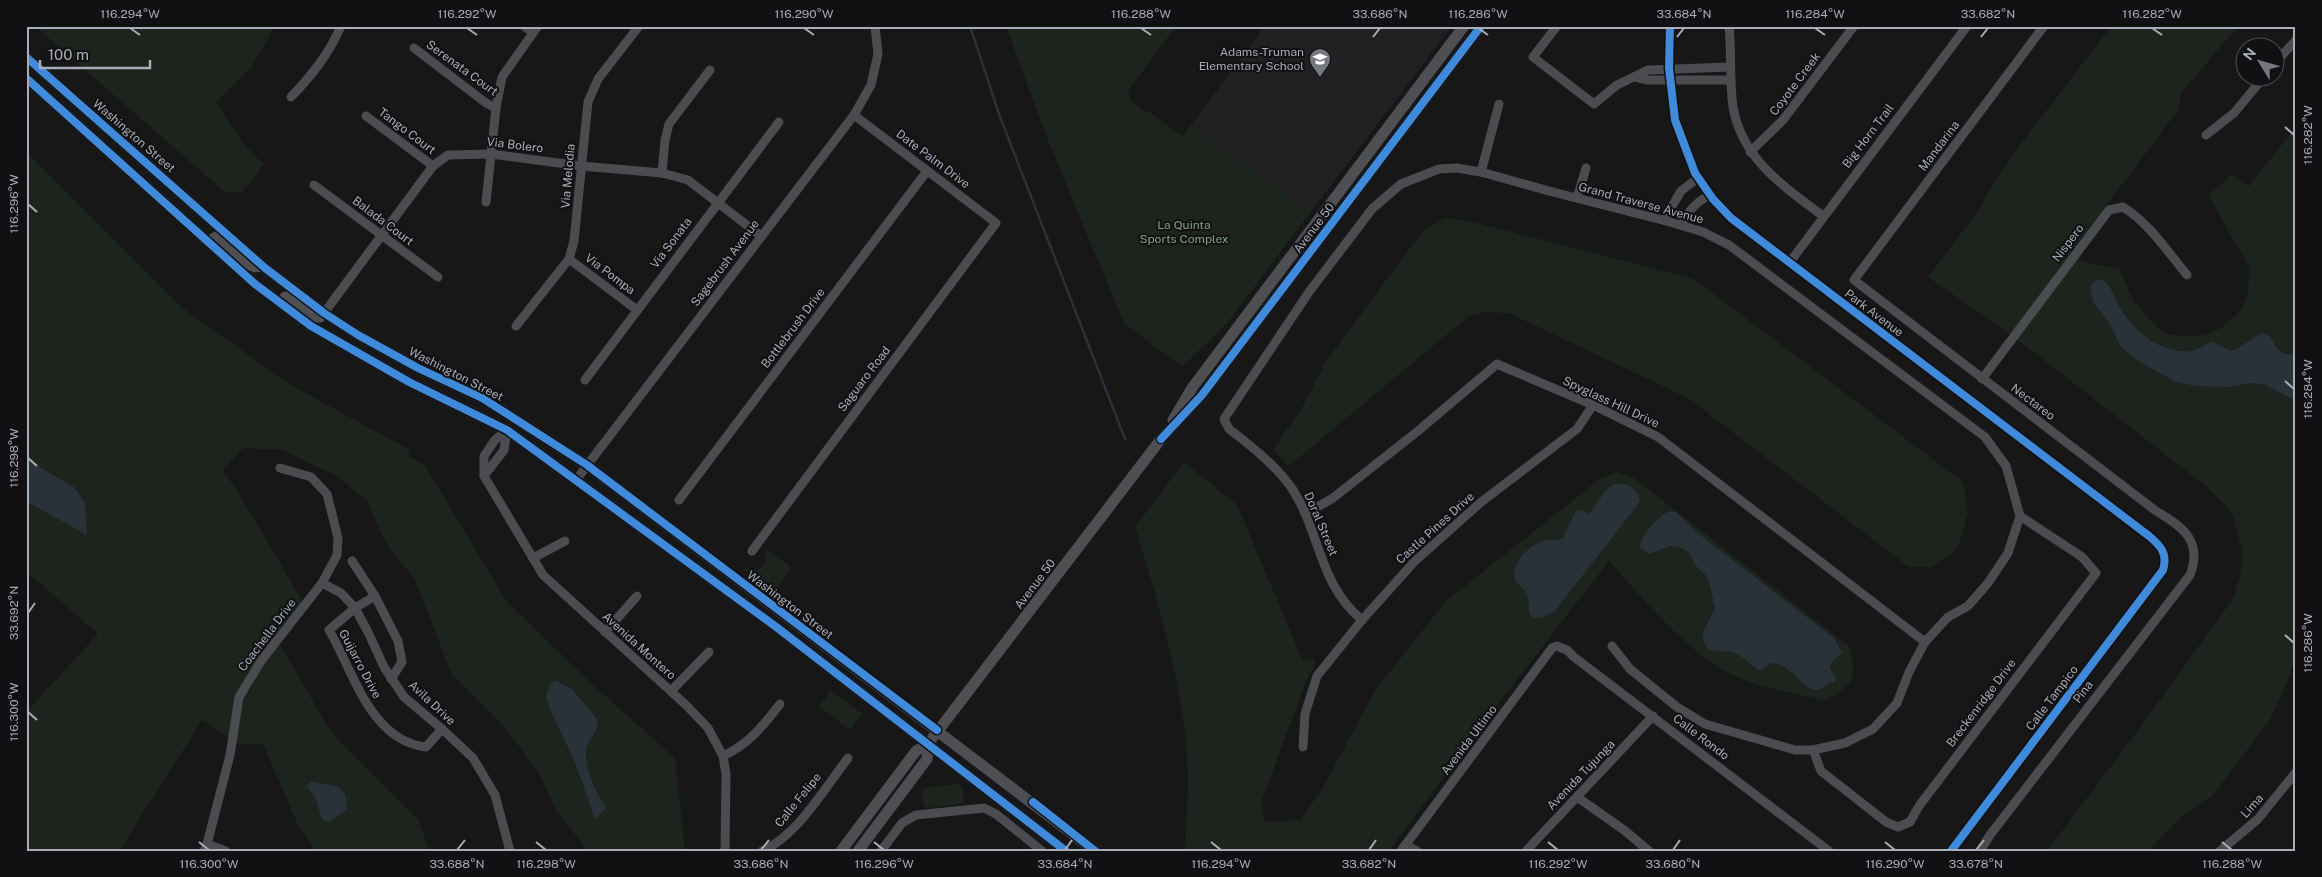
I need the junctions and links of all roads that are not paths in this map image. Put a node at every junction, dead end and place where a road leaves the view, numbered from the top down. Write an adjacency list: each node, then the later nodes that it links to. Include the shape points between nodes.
1 (342, 26): 26 (street, via 329,53)
2 (524, 26): 13 (street)
3 (639, 26): 36 (street, Via Melodia, via 591,93)
4 (876, 26): 29 (street, Sagebrush Avenue, via 878,54 871,85)
5 (1464, 26): 69 (main road, Avenue 50, via 1192,388)
6 (1480, 26): 69 (main road, Avenue 50, via 1202,395)
7 (1557, 26): 21 (street, via 1533,57 1594,104 1617,85)
8 (1670, 26): 19 (street, Park Avenue)
9 (1729, 26): 18 (street)
10 (1854, 26): 33 (street, Coyote Creek, via 1783,120)
11 (1967, 26): 47 (street, Big Horn Trail)
12 (2044, 26): 59 (street, Mandarina)
13 (536, 30): 28 (street, via 502,77)
14 (2296, 40): 16 (street)
15 (414, 48): 28 (street, Serenata Court)
16 (2284, 53)
17 (26, 57): 56 (main road, Washington Street)
18 (1730, 66): 19 (street); 24 (street)
19 (1669, 68): 21 (street, via 1648,70); 23 (street, Park Avenue)
20 (710, 70): 40 (street, via 669,124)
21 (1635, 77): 23 (street)
22 (26, 78): 53 (main road, Washington Street)
23 (1670, 79): 24 (street); 41 (street, Park Avenue, via 1675,120)
24 (1731, 80): 33 (street, via 1733,107)
25 (2255, 88): 32 (street, via 2234,113)
26 (291, 97)
27 (1499, 104): 39 (street)
28 (496, 108): 34 (street)
29 (854, 115): 38 (street, Date Palm Drive); 52 (street, Sagebrush Avenue)
30 (366, 116): 35 (street, Tango Court)
31 (779, 122): 45 (street, Via Sonata)
32 (2206, 135)
33 (1750, 152): 47 (street, via 1770,175)
34 (491, 154): 35 (street, Via Bolero, via 448,155); 36 (street, Via Bolero); 46 (street)
35 (433, 166): 51 (street, Via Bolero)
36 (581, 166): 40 (street, Via Bolero); 54 (street, Via Melodia, via 574,241)
37 (1586, 168): 44 (street)
38 (927, 171): 49 (street, Date Palm Drive); 74 (street, Bottlebrush Drive)
39 (1481, 172): 44 (street, Grand Traverse Avenue); 67 (street, Grand Traverse Avenue, via 1439,169 1401,184 1372,209 1309,292 1226,414)
40 (662, 173): 45 (street, Via Bolero, via 688,180)
41 (1698, 178): 43 (street, Park Avenue); 48 (street, via 1681,192)
42 (314, 185): 51 (street, Balada Court)
43 (1710, 195): 50 (street, via 1697,202); 55 (street, Park Avenue, via 1731,218)
44 (1577, 198): 48 (street, Grand Traverse Avenue)
45 (718, 201): 52 (street, Via Bolero); 61 (street, Via Sonata)
46 (486, 202)
47 (1823, 216): 55 (street, Big Horn Trail)
48 (1664, 220): 50 (street, Grand Traverse Avenue)
49 (996, 223): 79 (street, Saguaro Road)
50 (1681, 225): 76 (street, Grand Traverse Avenue, via 1729,245 1984,437 2006,466)
51 (381, 235): 58 (street, Balada Court); 62 (street, Via Bolero)
52 (761, 236): 70 (street, Sagebrush Avenue)
53 (209, 241): 56 (main road, via 219,237 250,265); 60 (main road, Washington Street)
54 (569, 259): 61 (street, Via Pompa); 63 (street, Via Melodia)
55 (1790, 262): 80 (street, Park Avenue, via 2149,536 2162,548)
56 (264, 266): 62 (main road, Washington Street)
57 (2187, 275): 64 (street, Nispero, via 2151,229 2133,213 2123,207 2109,210)
58 (438, 277)
59 (1854, 280): 64 (street, Nectareo)
60 (269, 294): 62 (main road, via 280,294 317,318); 68 (main road, Washington Street, via 311,326 401,377)
61 (637, 310): 65 (street, Via Sonata)
62 (324, 313): 70 (main road, Washington Street, via 409,363 482,398)
63 (516, 326)
64 (1982, 379): 78 (street, Nectareo, via 2172,520 2186,532)
65 (585, 380)
66 (1593, 406): 75 (street, Spyglass Hill Drive, via 1497,364 1333,498); 87 (street, Castle Pines Drive, via 1577,429 1480,503 1414,562); 89 (street, Spyglass Hill Drive, via 1658,437)
67 (1225, 424): 75 (street, Doral Street, via 1285,480)
68 (507, 430): 72 (street, via 504,450); 72 (street, via 484,456); 73 (main road, Washington Street)
69 (1162, 439): 98 (main road, Avenue 50)
70 (587, 465): 73 (street, Sagebrush Avenue); 98 (main road, Washington Street)
71 (280, 468): 83 (street, Coachella Drive, via 311,477 327,494 338,538 337,555)
72 (484, 476): 81 (street, Avenida Montero)
73 (576, 480): 99 (main road, Washington Street, via 775,626)
74 (679, 500)
75 (1305, 514): 87 (street, Doral Street, via 1339,596)
76 (2020, 516): 89 (street, via 2008,553 1988,583 1968,606 1948,617); 101 (street, Breckenridge Drive, via 2082,557 2096,572 1910,822 1898,827 1886,822 1822,771)
77 (565, 541): 81 (street)
78 (2193, 546): 124 (street, Pina, via 2195,560 2190,575)
79 (752, 551)
80 (2165, 556): 123 (street, Calle Tampico, via 2163,570)
81 (533, 558): 88 (street, Avenida Montero, via 556,589)
82 (352, 561): 84 (street)
83 (322, 583): 86 (street, Avila Drive, via 341,593); 106 (street, Coachella Drive, via 261,661 239,697 230,755)
84 (375, 596): 86 (street); 93 (street, via 398,641 402,662)
85 (636, 596): 88 (street)
86 (355, 608): 93 (street, Avila Drive); 97 (street, Guijarro Drive, via 328,630 370,709 388,729 414,745 426,747)
87 (1362, 620): 100 (street, Castle Pines Drive, via 1317,676 1305,714)
88 (605, 632): 94 (street, Avenida Montero)
89 (1924, 642): 101 (street, via 1896,703 1873,729 1846,743)
90 (1556, 646): 96 (street, Calle Rondo, via 1567,650); 107 (street, Avenida Ultimo)
91 (1612, 646): 101 (street, via 1630,669 1677,707 1705,724 1795,750)
92 (709, 652): 94 (street)
93 (391, 678): 97 (street, Avila Drive, via 404,697)
94 (671, 691): 102 (street, Avenida Montero, via 708,728)
95 (780, 704): 102 (street, via 761,730 740,748)
96 (1653, 716): 105 (street, Avenida Tujunga); 108 (street, Calle Rondo)
97 (442, 729): 110 (street, Avila Drive, via 473,758 495,795)
98 (937, 730): 99 (main road, Avenue 50); 118 (main road, Washington Street)
99 (928, 744): 113 (main road, Avenue 50, via 916,751); 114 (main road, Avenue 50, via 927,759); 117 (main road, Washington Street)
100 (1303, 747)
101 (1813, 750)
102 (724, 756): 111 (street, Avenida Montero)
103 (848, 758): 112 (street, Calle Felipe, via 795,826 775,845)
104 (2296, 772): 125 (street, Lima, via 2258,819)
105 (1577, 797): 120 (street, Avenida Tujunga); 121 (street)
106 (206, 848): 109 (street)
107 (1403, 848): 119 (street)
108 (1819, 848): 122 (street, Calle Rondo)
109 (226, 851)
110 (510, 851)
111 (725, 851)
112 (762, 851)
113 (841, 851)
114 (858, 851)
115 (880, 851): 116 (street, via 902,823 916,815 984,808)
116 (1042, 851)
117 (1066, 851)
118 (1095, 851)
119 (1417, 851)
120 (1526, 851)
121 (1649, 851)
122 (1829, 851)
123 (1951, 851)
124 (1980, 851)
125 (2220, 851)

